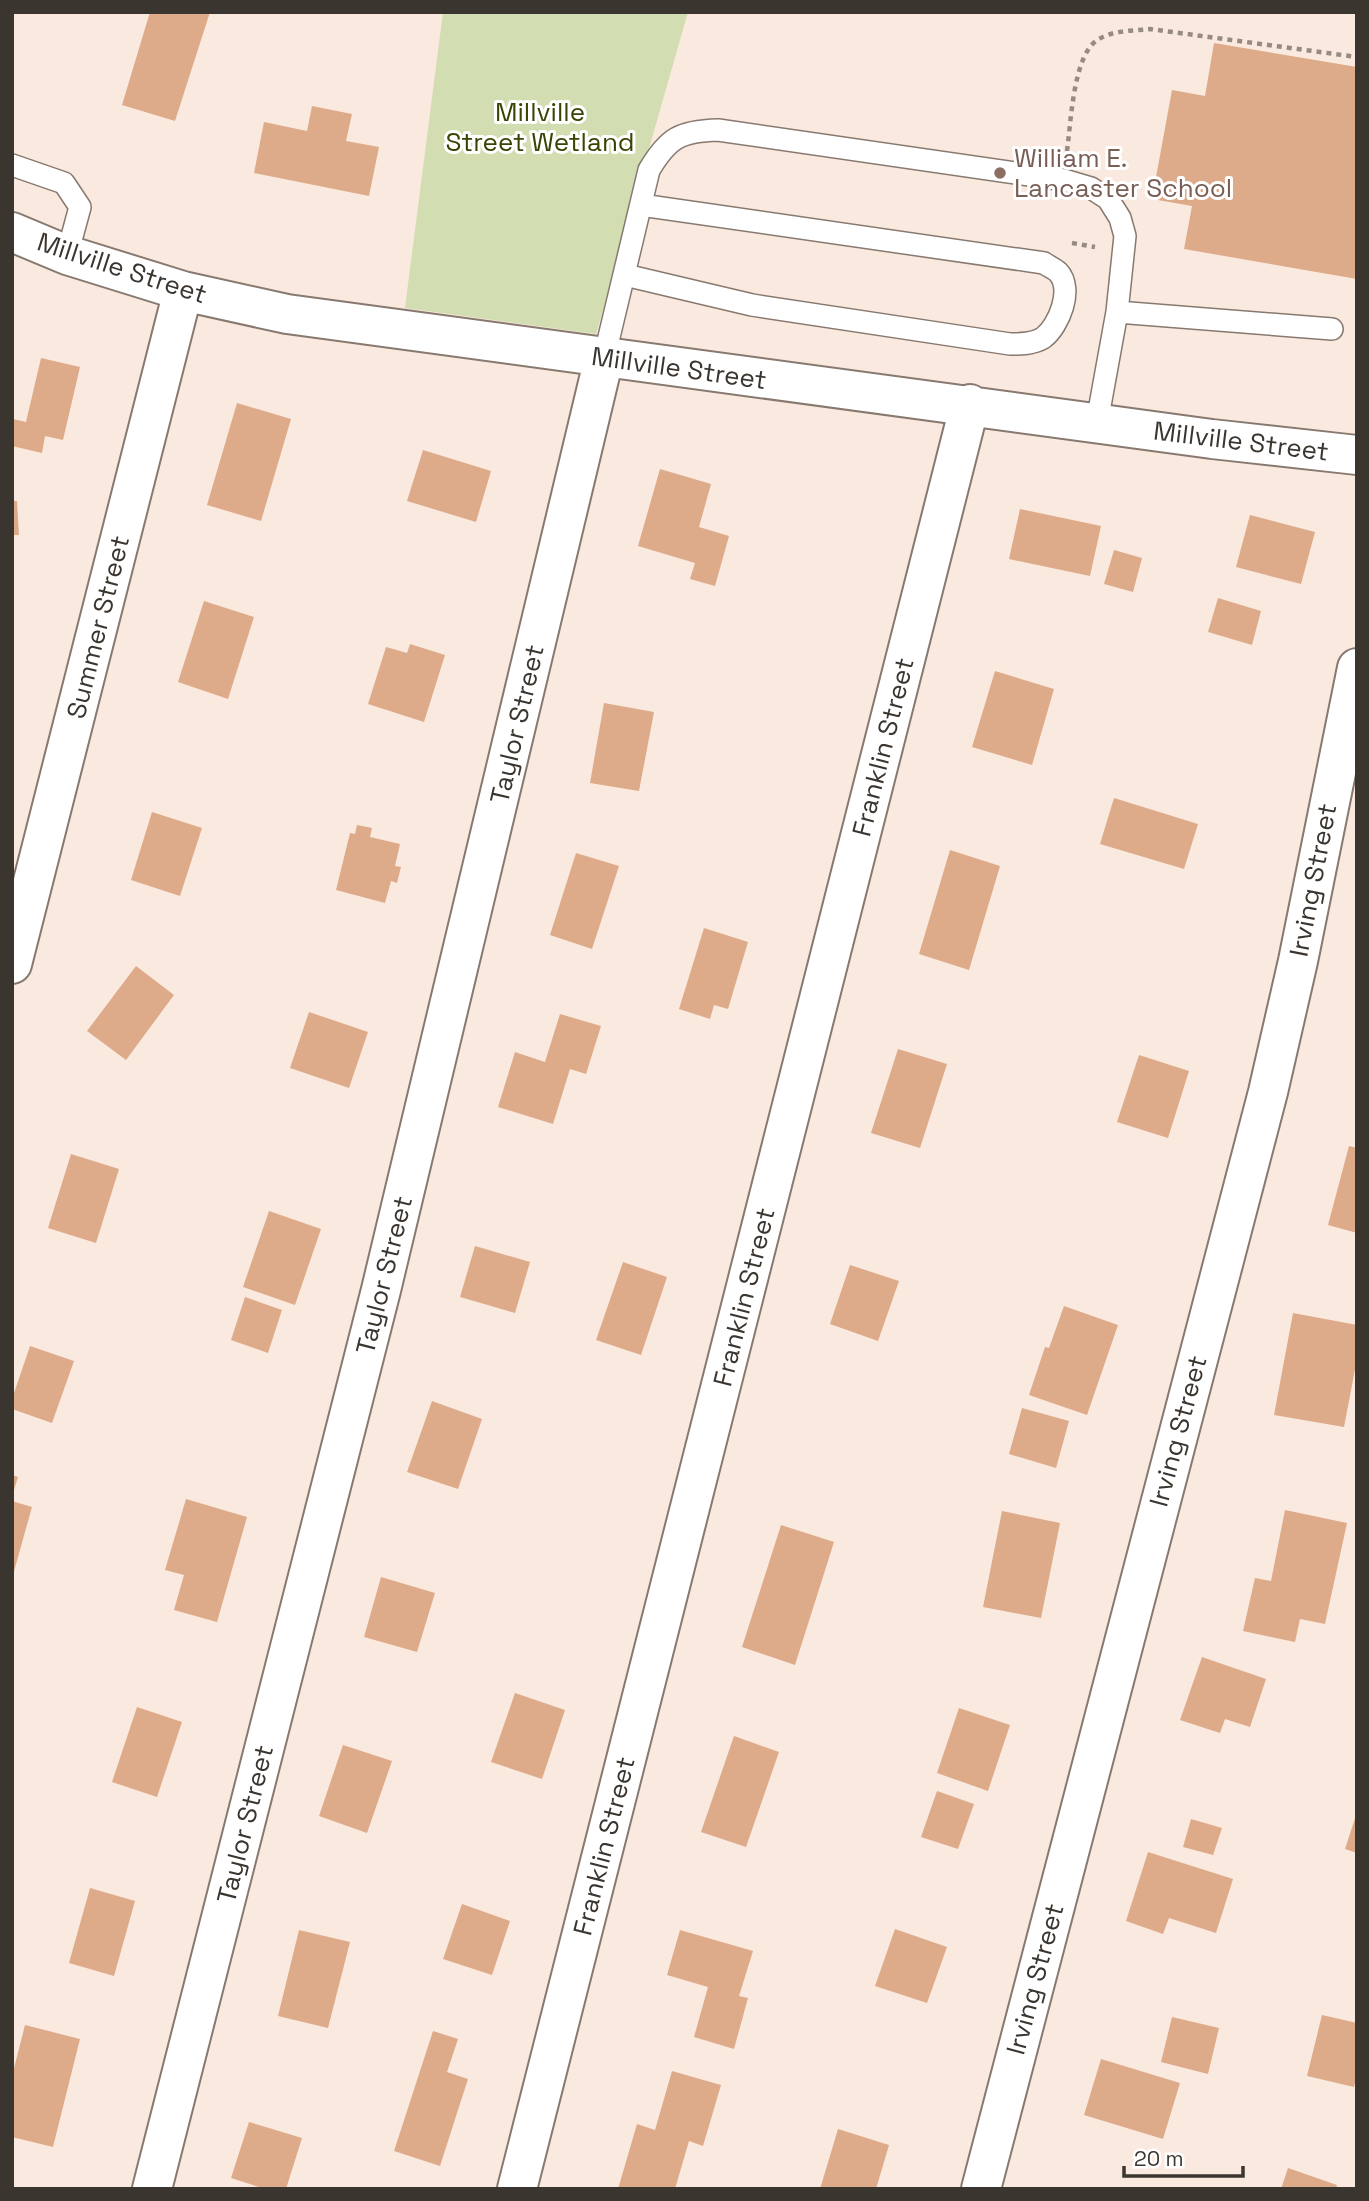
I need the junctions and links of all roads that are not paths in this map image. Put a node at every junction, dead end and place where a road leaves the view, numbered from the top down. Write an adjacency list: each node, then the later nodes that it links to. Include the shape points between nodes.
1 (12, 164): 4 (lane, via 64,183 80,206)
2 (641, 205): 5 (lane); 5 (lane, via 1044,263 1059,272 1065,286 1063,304 1057,324 1043,338 1010,344 752,305); 7 (lane, via 649,170 660,151 674,138 695,131 718,130 1064,180 1108,199 1120,218 1125,236)
3 (12, 232): 4 (street, Millville Street)
4 (67, 255): 6 (street, Millville Street)
5 (625, 275): 9 (lane)
6 (183, 291): 9 (street, Millville Street, via 287,314); 14 (street, Summer Street)
7 (1117, 312): 8 (lane); 11 (lane)
8 (1332, 329)
9 (604, 358): 10 (street, Millville Street); 15 (street, Taylor Street, via 381,1290)
10 (970, 404): 11 (street, Millville Street); 16 (street, Franklin Street)
11 (1097, 422): 12 (street, Millville Street)
12 (1357, 455)
13 (1357, 668): 17 (street, Irving Street, via 1268,1092)
14 (12, 964)
15 (152, 2189)
16 (517, 2189)
17 (981, 2189)

